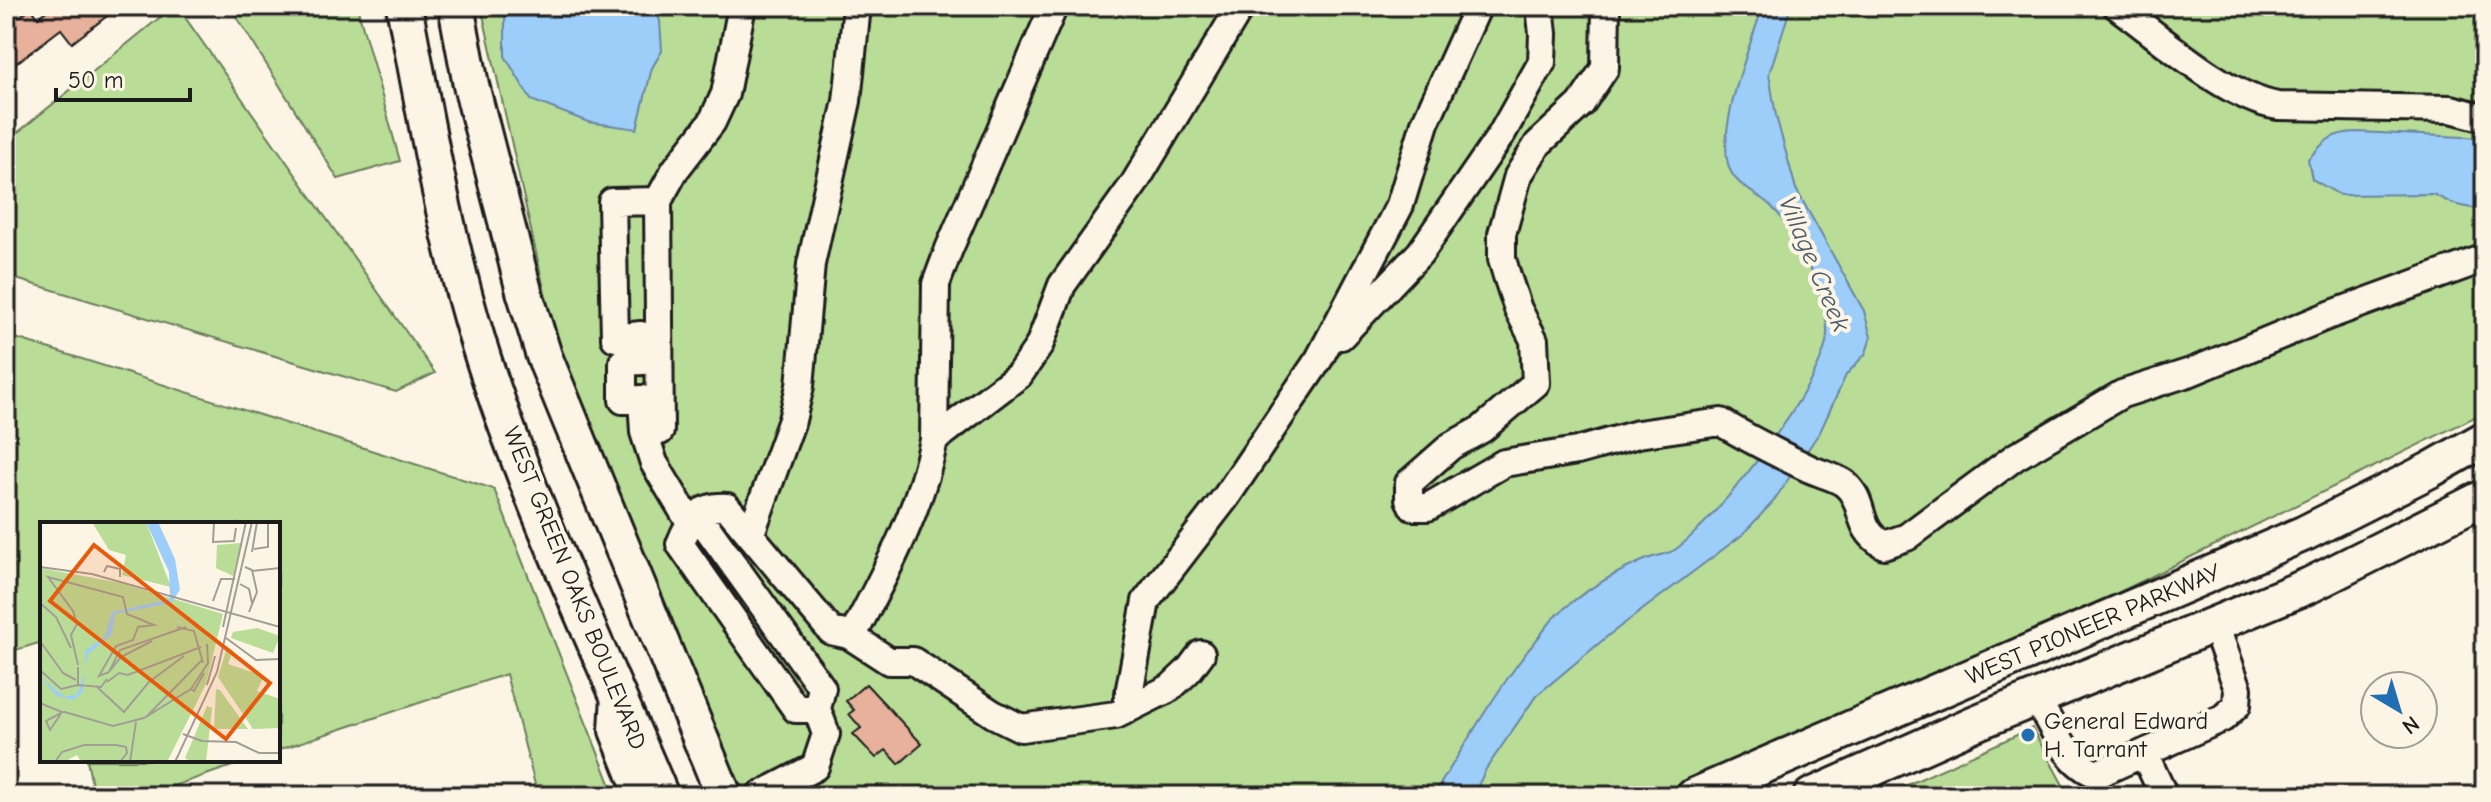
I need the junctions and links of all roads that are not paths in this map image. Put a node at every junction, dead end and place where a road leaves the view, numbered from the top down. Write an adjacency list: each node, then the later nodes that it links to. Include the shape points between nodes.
1 (404, 6): 25 (main road, WEST GREEN OAKS BOULEVARD, via 450,241 478,344 546,530)
2 (456, 6): 33 (main road, via 471,85 544,356)
3 (742, 6): 12 (street, via 725,94)
4 (857, 6): 20 (street, via 847,101 811,264 800,386)
5 (1054, 6): 17 (street, via 936,284)
6 (1241, 6): 17 (street, via 1134,184 1062,285 1039,346 1019,375)
7 (1478, 6): 14 (street, via 1425,123 1400,205)
8 (1540, 6): 14 (street, via 1542,62 1501,135 1420,253)
9 (1606, 6): 13 (street, via 1605,68 1581,104 1538,144 1518,176 1502,234 1507,276 1534,340 1536,383 1409,483 1413,507 1428,507 1504,463 1721,422 1843,482 1857,497 1870,537 1884,545 1907,537 2015,457 2122,394)
10 (2117, 6): 11 (street, via 2216,79 2261,103 2451,109)
11 (2485, 118)
12 (658, 201): 15 (street, via 660,431); 15 (street, via 612,202 615,338 641,335 643,361 623,362 623,400 642,399)
13 (2485, 258)
14 (1319, 359): 27 (street, via 1226,497 1146,601)
15 (644, 432): 19 (street, via 654,463)
16 (2485, 439): 21 (main road, WEST PIONEER PARKWAY, via 2305,533)
17 (934, 440): 23 (street, via 928,471 898,549)
18 (2485, 497): 22 (main road, WEST PIONEER PARKWAY, via 2310,585)
19 (689, 521): 20 (street, via 713,506 727,507); 34 (street, via 705,525 822,688 817,709 826,734 815,767)
20 (751, 533): 23 (street, via 831,631)
21 (2204, 577): 26 (main road, via 2170,604 2052,659 2034,683); 29 (main road, WEST PIONEER PARKWAY)
22 (2215, 625): 26 (main road, WEST PIONEER PARKWAY); 28 (street, via 2238,689 2237,705 2223,718)
23 (852, 637): 27 (street, via 889,661 913,661 1021,728)
24 (1201, 654): 27 (street, via 1170,688)
25 (615, 688): 31 (street, via 613,731); 32 (main road, WEST GREEN OAKS BOULEVARD)
26 (2036, 698): 30 (street, via 2070,755); 37 (main road, WEST PIONEER PARKWAY)
27 (1126, 710)
28 (2144, 753): 30 (street); 38 (street)
29 (1777, 760): 35 (main road, WEST PIONEER PARKWAY); 36 (main road)
30 (2102, 785)
31 (639, 796)
32 (661, 796)
33 (724, 796)
34 (759, 796)
35 (1694, 796)
36 (1792, 796)
37 (1811, 796)
38 (2164, 796)

